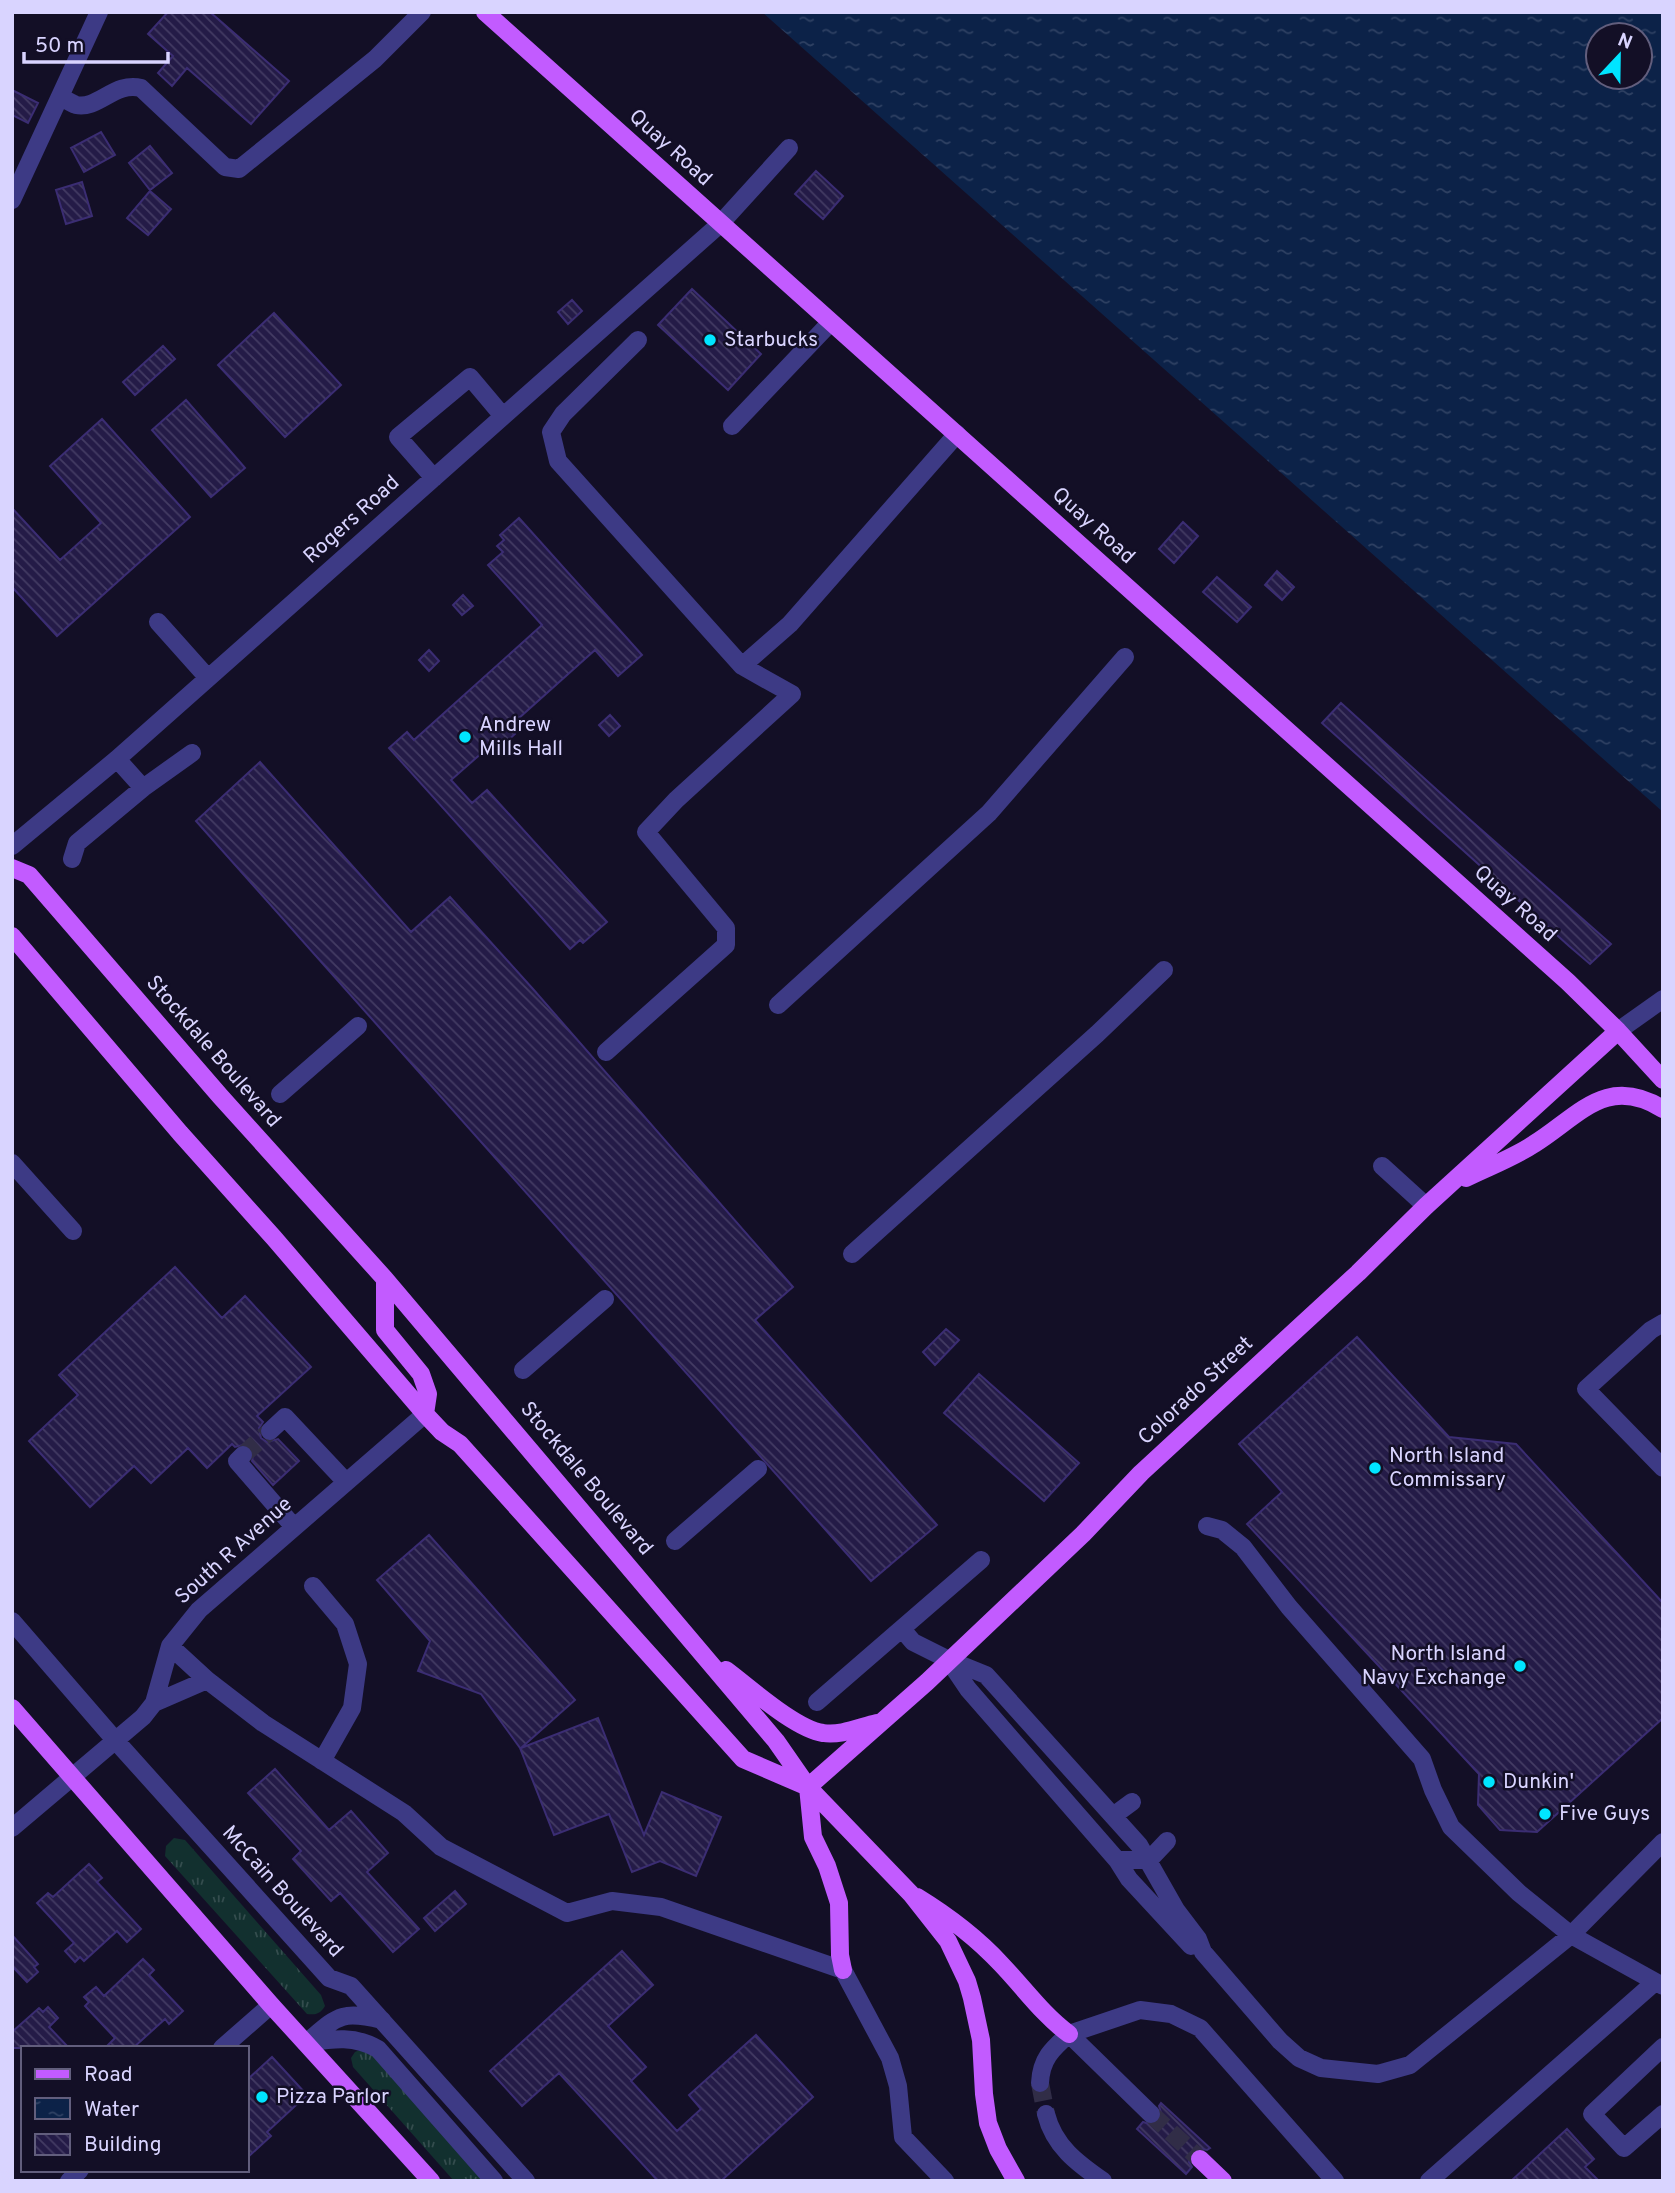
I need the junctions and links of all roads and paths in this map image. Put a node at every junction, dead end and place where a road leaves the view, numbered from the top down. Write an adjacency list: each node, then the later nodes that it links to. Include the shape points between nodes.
1 (99, 12): 4 (street)
2 (422, 12): 4 (street, via 374,59 239,169 225,167 141,88 122,87 87,105)
3 (485, 12): 7 (main road, Quay Road)
4 (60, 97): 6 (street)
5 (789, 148): 7 (street, Rogers Road)
6 (12, 200)
7 (720, 224): 8 (main road, Quay Road); 10 (street, Rogers Road)
8 (830, 323): 11 (street); 12 (main road, Quay Road)
9 (638, 340): 16 (street, via 563,414 551,432 558,461)
10 (502, 415): 13 (street, Rogers Road); 13 (street, via 470,377 398,437)
11 (732, 426)
12 (957, 434): 16 (street, via 790,624); 29 (main road, Quay Road, via 1558,972)
13 (434, 478): 17 (street, Rogers Road)
14 (158, 622): 17 (street)
15 (1125, 657): 27 (street, via 989,813)
16 (742, 666): 30 (street, via 792,694 646,832 726,928 726,945)
17 (208, 678): 19 (street, Rogers Road)
18 (191, 753): 20 (street)
19 (117, 759): 20 (street); 21 (street, Rogers Road)
20 (143, 788): 22 (street, via 77,843)
21 (12, 846)
22 (72, 859)
23 (12, 868): 40 (main road, Stockdale Boulevard, via 29,875)
24 (12, 936): 44 (main road)
25 (1164, 970): 39 (street)
26 (1663, 999): 29 (street)
27 (778, 1005)
28 (358, 1026): 32 (street)
29 (1618, 1031): 31 (main road, Quay Road); 36 (main road, Colorado Street)
30 (606, 1052)
31 (1663, 1080)
32 (280, 1094)
33 (1663, 1109): 36 (main road, via 1651,1101 1620,1094 1603,1098 1533,1145)
34 (12, 1163): 38 (street)
35 (1382, 1166): 37 (street)
36 (1447, 1187): 37 (main road, Colorado Street)
37 (1426, 1206): 59 (main road, Colorado Street)
38 (73, 1231)
39 (852, 1254)
40 (386, 1279): 44 (main road, via 385,1330 421,1374 428,1394); 58 (main road, Stockdale Boulevard)
41 (605, 1299): 43 (street)
42 (1663, 1323): 47 (street, via 1586,1389)
43 (523, 1370)
44 (425, 1413): 49 (street, South R Avenue); 68 (main road, via 460,1444 743,1759)
45 (271, 1431): 49 (street, via 285,1417)
46 (243, 1455): 51 (street, via 237,1461)
47 (1663, 1468)
48 (758, 1469): 52 (street)
49 (345, 1482): 51 (street, South R Avenue)
50 (1207, 1526): 77 (street, via 1222,1530 1243,1547 1289,1607 1422,1759 1451,1827 1519,1893)
51 (294, 1527): 57 (street, South R Avenue, via 199,1610)
52 (675, 1541)
53 (981, 1560): 56 (street)
54 (313, 1586): 66 (street, via 345,1624 358,1664 352,1708)
55 (12, 1621): 65 (street, McCain Boulevard)
56 (902, 1629): 59 (street, via 913,1642); 61 (street)
57 (170, 1646): 60 (street); 62 (street, South R Avenue)
58 (704, 1653): 64 (main road, via 794,1721 821,1733); 68 (main road, Stockdale Boulevard)
59 (949, 1660): 64 (main road, Colorado Street); 70 (street, via 986,1675); 74 (street, via 968,1689)
60 (207, 1680): 62 (street); 66 (street)
61 (817, 1702)
62 (154, 1703): 65 (street, South R Avenue)
63 (12, 1708): 67 (main road)
64 (880, 1722): 68 (main road, Colorado Street)
65 (115, 1740): 67 (street, South R Avenue); 82 (street, McCain Boulevard, via 329,1978 351,1986)
66 (322, 1761): 79 (street, via 404,1813 441,1847 567,1913 612,1901 661,1907)
67 (72, 1776): 71 (street, South R Avenue); 81 (main road)
68 (808, 1787): 76 (main road, Stockdale Boulevard); 79 (main road, via 813,1837 839,1903)
69 (1132, 1802): 70 (street)
70 (1113, 1816): 75 (street)
71 (12, 1828)
72 (1167, 1842): 75 (street)
73 (1663, 1842): 77 (street)
74 (1117, 1860): 75 (street); 78 (street, via 1189,1945)
75 (1149, 1860): 78 (street)
76 (911, 1894): 83 (main road, via 952,1918); 96 (main road, Stockdale Boulevard, via 948,1941 967,1981 981,2040 988,2123)
77 (1571, 1934): 78 (street, via 1410,2065 1378,2074 1321,2068 1299,2058); 80 (street)
78 (1203, 1952)
79 (843, 1970): 95 (street, via 890,2058 903,2137)
80 (1659, 1984): 100 (street)
81 (271, 2005): 84 (main road); 85 (street)
82 (382, 2020): 84 (street, via 345,2015); 94 (street, McCain Boulevard)
83 (1069, 2034): 87 (street, via 1049,2052); 89 (street); 99 (street, via 1140,2010 1171,2014 1200,2028)
84 (306, 2043): 92 (main road); 93 (street, via 344,2038 377,2049)
85 (224, 2046)
86 (1663, 2047): 90 (street, via 1592,2114 1624,2148)
87 (1040, 2083)
88 (1046, 2114): 97 (street, via 1050,2129 1072,2159)
89 (1151, 2114)
90 (1663, 2114)
91 (1200, 2159): 98 (main road)
92 (431, 2181)
93 (494, 2181)
94 (526, 2181)
95 (945, 2181)
96 (1016, 2181)
97 (1103, 2181)
98 (1223, 2181)
99 (1335, 2181)
100 (1429, 2181)

